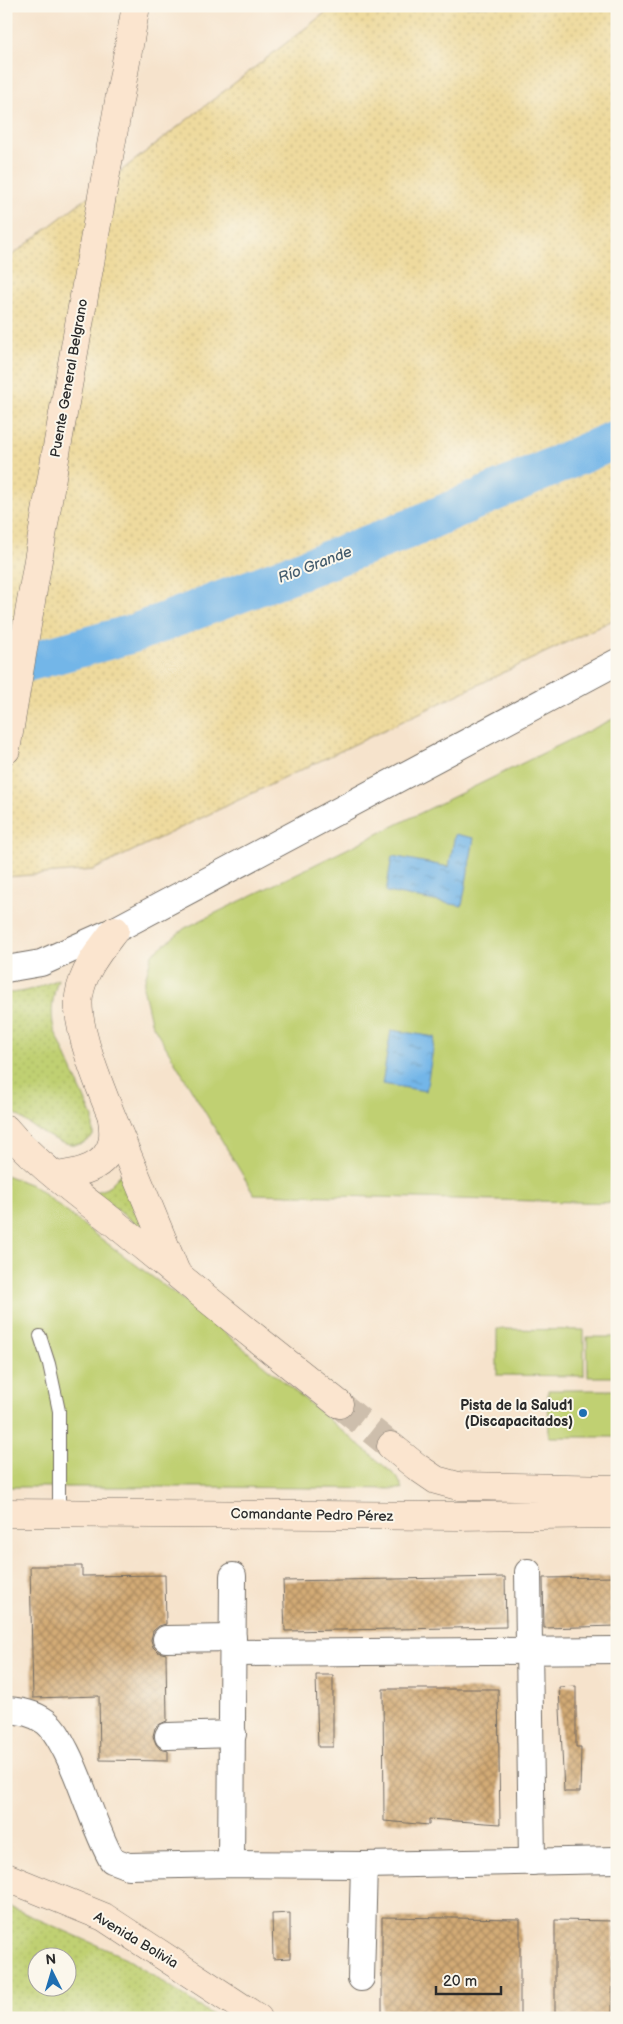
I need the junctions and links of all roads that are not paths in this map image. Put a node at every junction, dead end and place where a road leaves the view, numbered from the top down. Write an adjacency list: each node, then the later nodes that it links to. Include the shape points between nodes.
1 (136, 6): 3 (main road, Puente General Belgrano)
2 (617, 662): 4 (street)
3 (6, 750)
4 (115, 930): 5 (street, via 41,963); 6 (main road, via 91,961 79,998 79,1014 87,1046)
5 (6, 969)
6 (112, 1117): 8 (main road, via 113,1142 101,1162 79,1173); 9 (main road)
7 (6, 1128): 8 (main road)
8 (57, 1176): 9 (main road)
9 (178, 1276): 11 (main road)
10 (40, 1336): 15 (lane, via 59,1411)
11 (339, 1404)
12 (391, 1446): 13 (main road, via 436,1480 458,1486)
13 (617, 1489)
14 (6, 1513): 15 (main road, Comandante Pedro Pérez)
15 (58, 1513): 16 (main road, Comandante Pedro Pérez)
16 (617, 1514)
17 (528, 1572): 22 (street)
18 (233, 1576): 20 (street)
19 (166, 1640): 20 (street)
20 (234, 1645): 22 (street); 24 (street)
21 (617, 1650): 22 (street)
22 (531, 1652): 27 (street)
23 (6, 1710): 28 (street, via 34,1715 58,1735 112,1860 128,1866)
24 (233, 1734): 25 (street); 28 (street)
25 (168, 1736)
26 (617, 1860): 27 (street)
27 (532, 1862): 29 (street)
28 (231, 1864): 29 (street)
29 (364, 1866): 31 (street)
30 (6, 1877): 32 (main road, Avenida Bolivia, via 104,1918)
31 (361, 1978)
32 (258, 2018)

